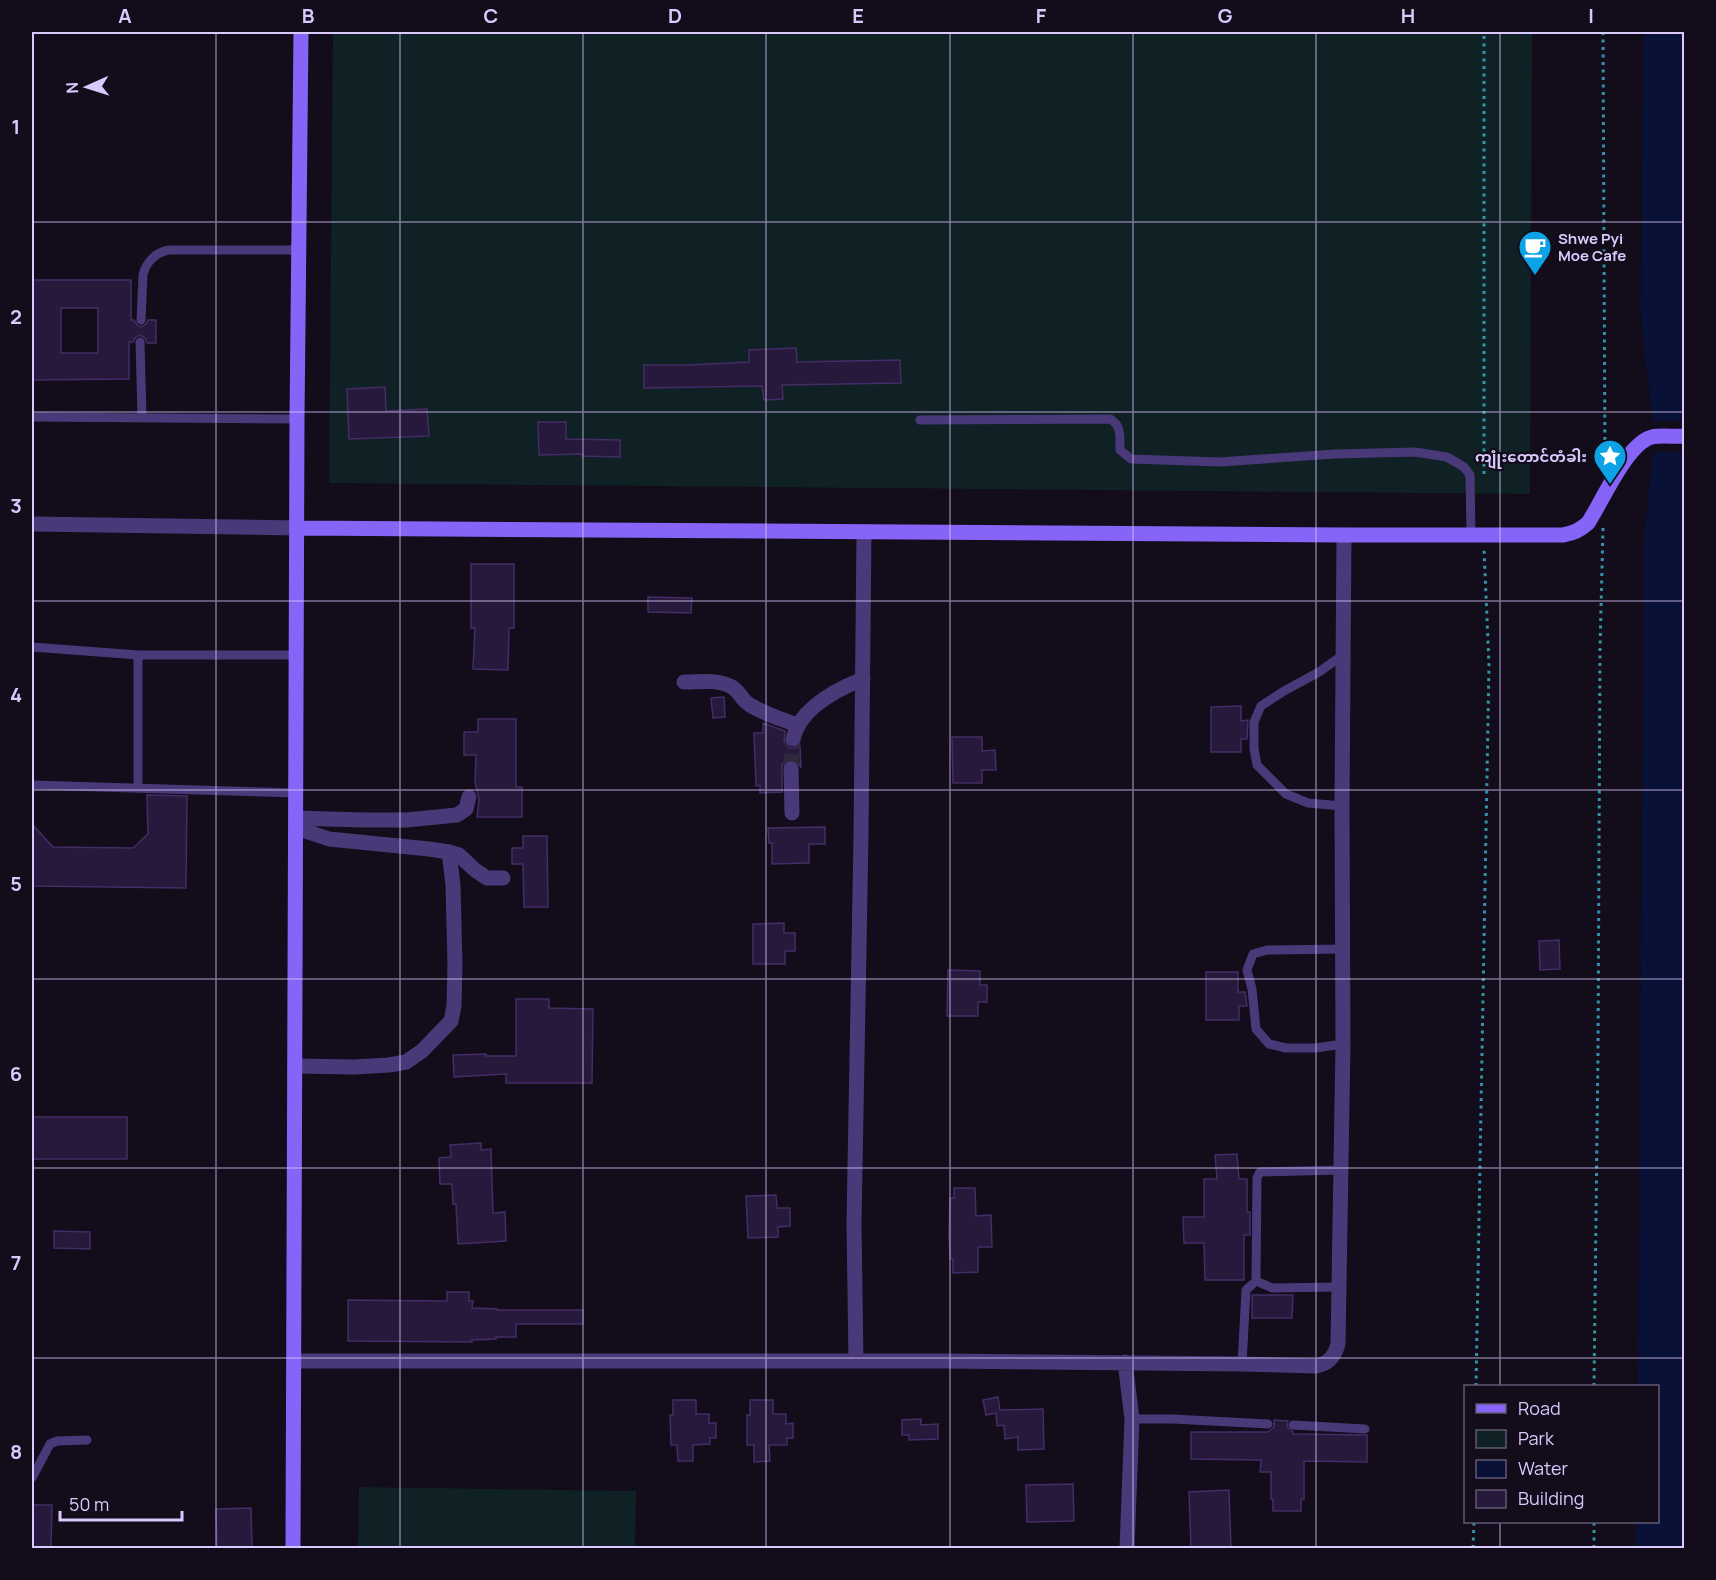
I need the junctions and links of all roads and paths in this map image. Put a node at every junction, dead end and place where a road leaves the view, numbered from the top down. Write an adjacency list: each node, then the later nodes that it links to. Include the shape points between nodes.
1 (301, 32): 4 (street)
2 (1484, 32): 12 (path)
3 (1603, 32): 13 (path)
4 (299, 250): 5 (lane, via 163,251 145,268); 9 (street)
5 (141, 320)
6 (140, 342): 8 (lane)
7 (32, 417): 8 (lane)
8 (142, 417): 9 (lane)
9 (297, 419): 16 (street)
10 (920, 420): 18 (lane, via 1110,419 1120,433 1120,450 1131,459 1220,462 1335,453 1415,452 1448,457 1470,475)
11 (1684, 436): 13 (street, via 1652,437 1638,446 1620,466)
12 (1484, 474)
13 (1606, 494): 18 (street, via 1588,523 1573,533)
14 (1603, 519): 47 (path)
15 (32, 524): 16 (street)
16 (298, 528): 17 (street); 22 (street)
17 (864, 532): 19 (street); 24 (street)
18 (1477, 534): 19 (street); 46 (path, via 1489,665)
19 (1344, 535): 23 (street)
20 (32, 647): 21 (lane)
21 (138, 654): 22 (lane); 28 (lane)
22 (297, 655): 29 (street)
23 (1343, 656): 31 (street); 31 (lane, via 1261,706 1254,722 1257,765 1286,794 1308,803)
24 (862, 679): 25 (street, via 826,697 795,732 745,702 731,686); 43 (street, via 854,1223)
25 (684, 682)
26 (791, 769): 32 (street)
27 (32, 785): 28 (lane)
28 (138, 788): 29 (lane)
29 (296, 793): 33 (street)
30 (469, 797): 33 (street, via 466,809 457,815)
31 (1342, 806): 36 (street)
32 (792, 813)
33 (296, 823): 34 (street, via 329,839); 38 (street)
34 (449, 852): 35 (street, via 459,855 487,878); 38 (street, via 455,964 451,1021 422,1052 406,1062 354,1067)
35 (503, 878)
36 (1343, 949): 37 (street); 37 (lane, via 1267,950 1253,954 1247,970 1256,1029 1269,1044 1315,1048)
37 (1343, 1044): 39 (street)
38 (295, 1066): 42 (street)
39 (1341, 1170): 40 (lane, via 1260,1172); 41 (street)
40 (1256, 1281): 41 (lane, via 1272,1288); 45 (lane, via 1246,1290)
41 (1339, 1287): 45 (street, via 1337,1352 1326,1363)
42 (295, 1361): 43 (street); 56 (street)
43 (856, 1361): 44 (street)
44 (1125, 1362): 45 (street); 48 (street)
45 (1242, 1364)
46 (1476, 1385)
47 (1594, 1385)
48 (1132, 1419): 49 (lane); 57 (street)
49 (1268, 1424)
50 (1293, 1425): 51 (lane)
51 (1365, 1429)
52 (87, 1440): 53 (lane, via 50,1444)
53 (32, 1478)
54 (1474, 1523): 58 (path)
55 (1594, 1523): 59 (path)
56 (293, 1548)
57 (1128, 1548)
58 (1473, 1548)
59 (1594, 1548)

